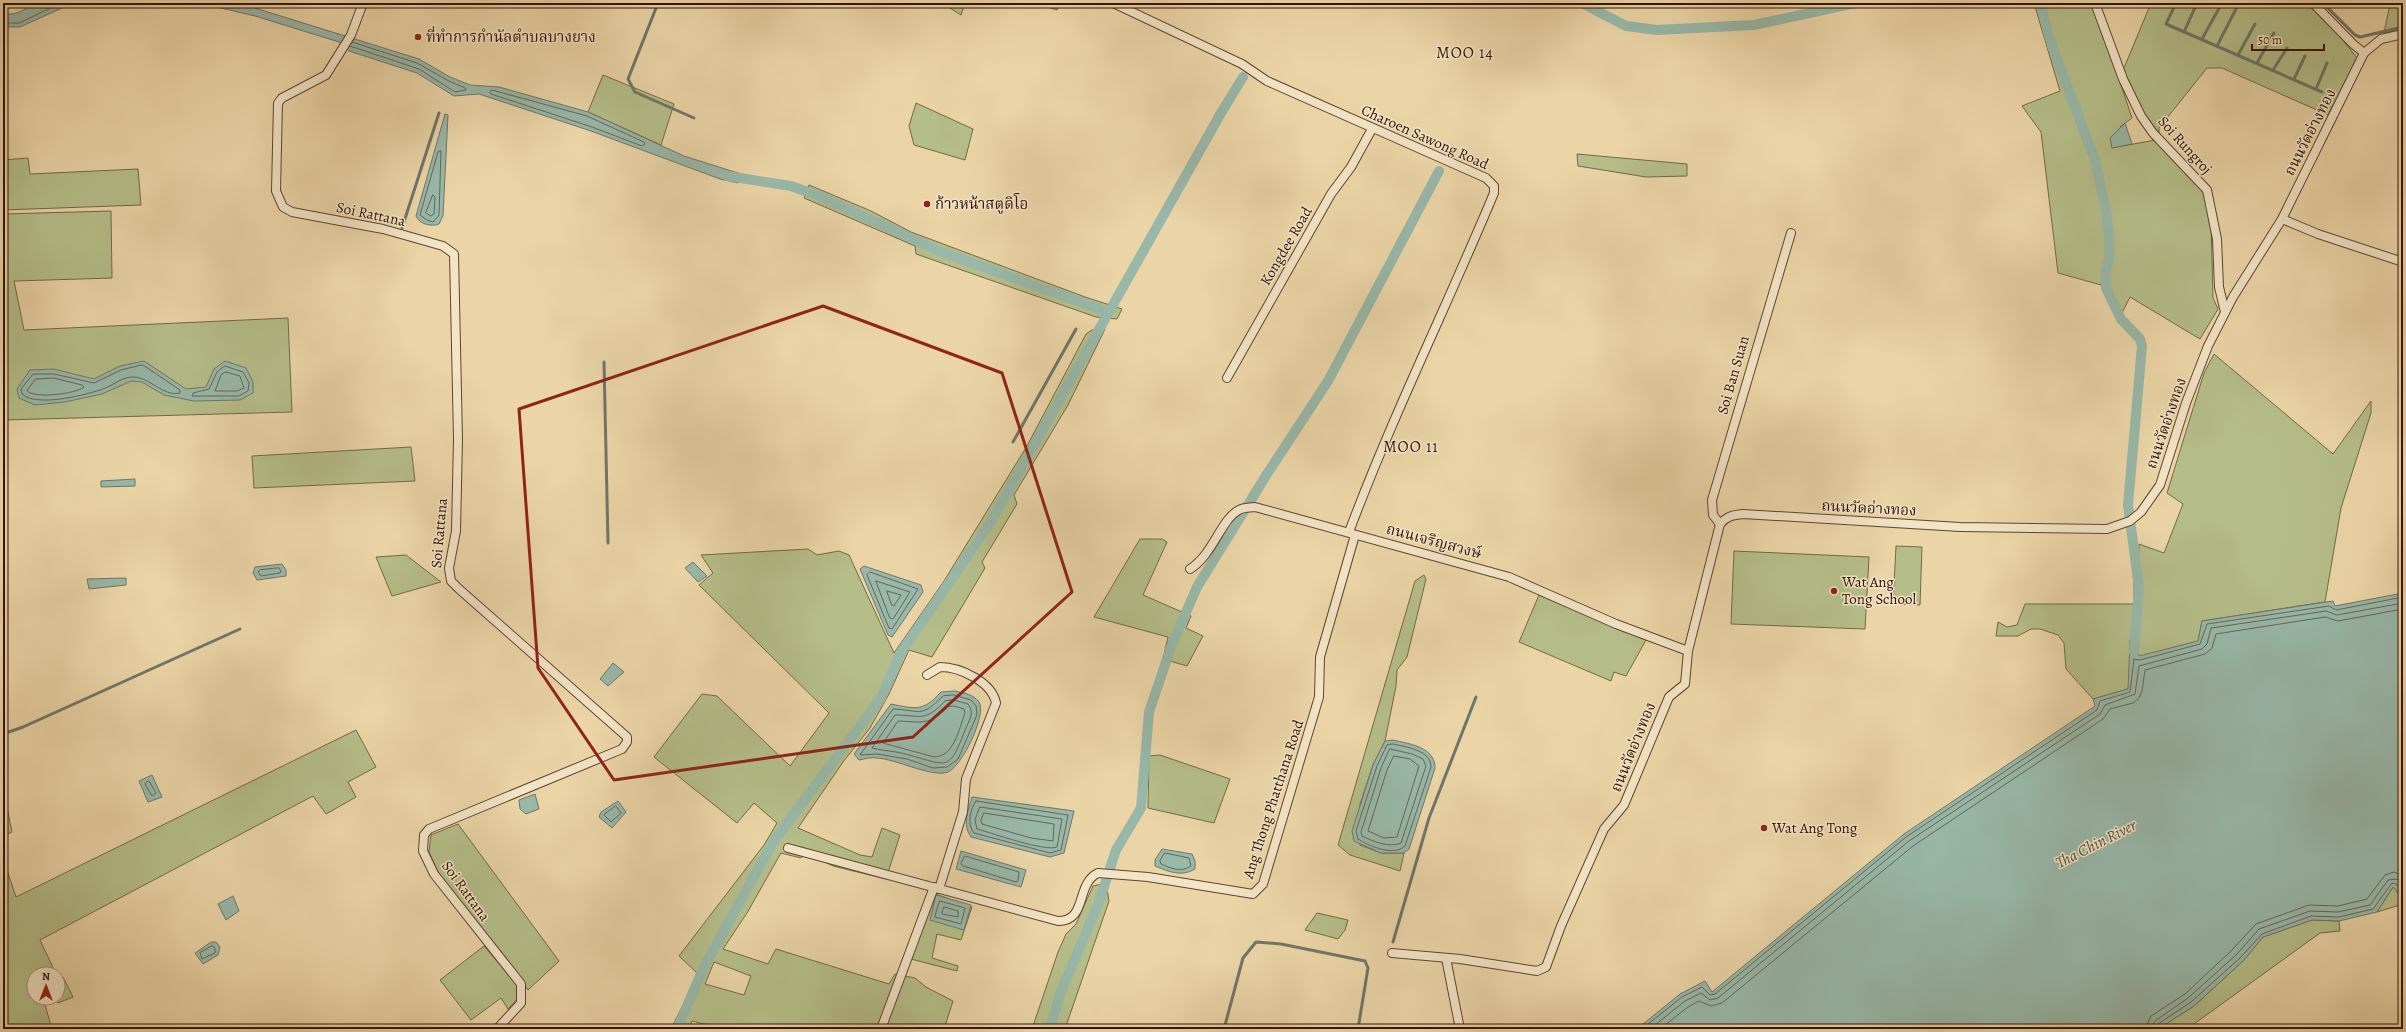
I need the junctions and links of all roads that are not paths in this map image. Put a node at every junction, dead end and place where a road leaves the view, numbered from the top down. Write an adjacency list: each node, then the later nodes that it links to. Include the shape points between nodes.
1 (363, 3): 22 (street, Soi Rattana, via 343,49 326,75 282,98 278,103 276,192 279,202 292,212 383,229 443,246 454,254 458,439 456,531 449,576 459,589 627,736 627,742 622,749 429,829 424,835 423,852 434,874 521,984 521,1004)
2 (1113, 3): 7 (street, Charoen Sawong Road, via 1242,64 1267,81)
3 (2095, 3): 11 (street, Soi Rungroj, via 2123,79 2141,116 2153,133 2207,190 2217,239 2220,287)
4 (2313, 3): 6 (street)
5 (2403, 34): 6 (street, via 2381,39)
6 (2364, 53): 8 (street, ถนนวัดอ่างทอง)
7 (1372, 129): 12 (street, Kongdee Road, via 1351,167 1331,194); 14 (street, Charoen Sawong Road, via 1486,178 1494,186 1476,234 1368,483)
8 (2282, 219): 10 (street, via 2318,234); 11 (street, ถนนวัดอ่างทอง)
9 (1790, 233): 13 (street, Soi Ban Suan, via 1712,500 1713,515)
10 (2403, 262)
11 (2225, 312): 13 (street, ถนนวัดอ่างทอง, via 2208,346 2189,396 2160,485 2141,512 2118,527 1969,528 1743,514 1732,516)
12 (1228, 378)
13 (1720, 524): 16 (street, ถนนวัดอ่างทอง)
14 (1352, 534): 15 (street, ถนนเจริญสวงษ์, via 1255,507 1245,508 1238,510 1208,554); 16 (street, ถนนเจริญสวงษ์, via 1509,577); 19 (street, Ang Thong Phatthana Road, via 1320,656 1319,697 1263,884 1253,894 1123,874 1098,874 1087,882 1073,917 1067,921 1058,921)
15 (1190, 569)
16 (1688, 652): 21 (street, ถนนวัดอ่างทอง, via 1685,684 1669,697 1624,805 1604,829 1561,926 1546,967 1537,971)
17 (927, 675): 19 (street, via 940,667 966,674 985,684 992,691 996,703 966,779 963,812)
18 (788, 848): 19 (street, Ang Thong Phatthana Road)
19 (936, 888): 23 (street)
20 (1392, 953): 21 (street, ถนนวัดอ่างทอง)
21 (1446, 958): 24 (street)
22 (497, 1029)
23 (881, 1029)
24 (1460, 1029)

